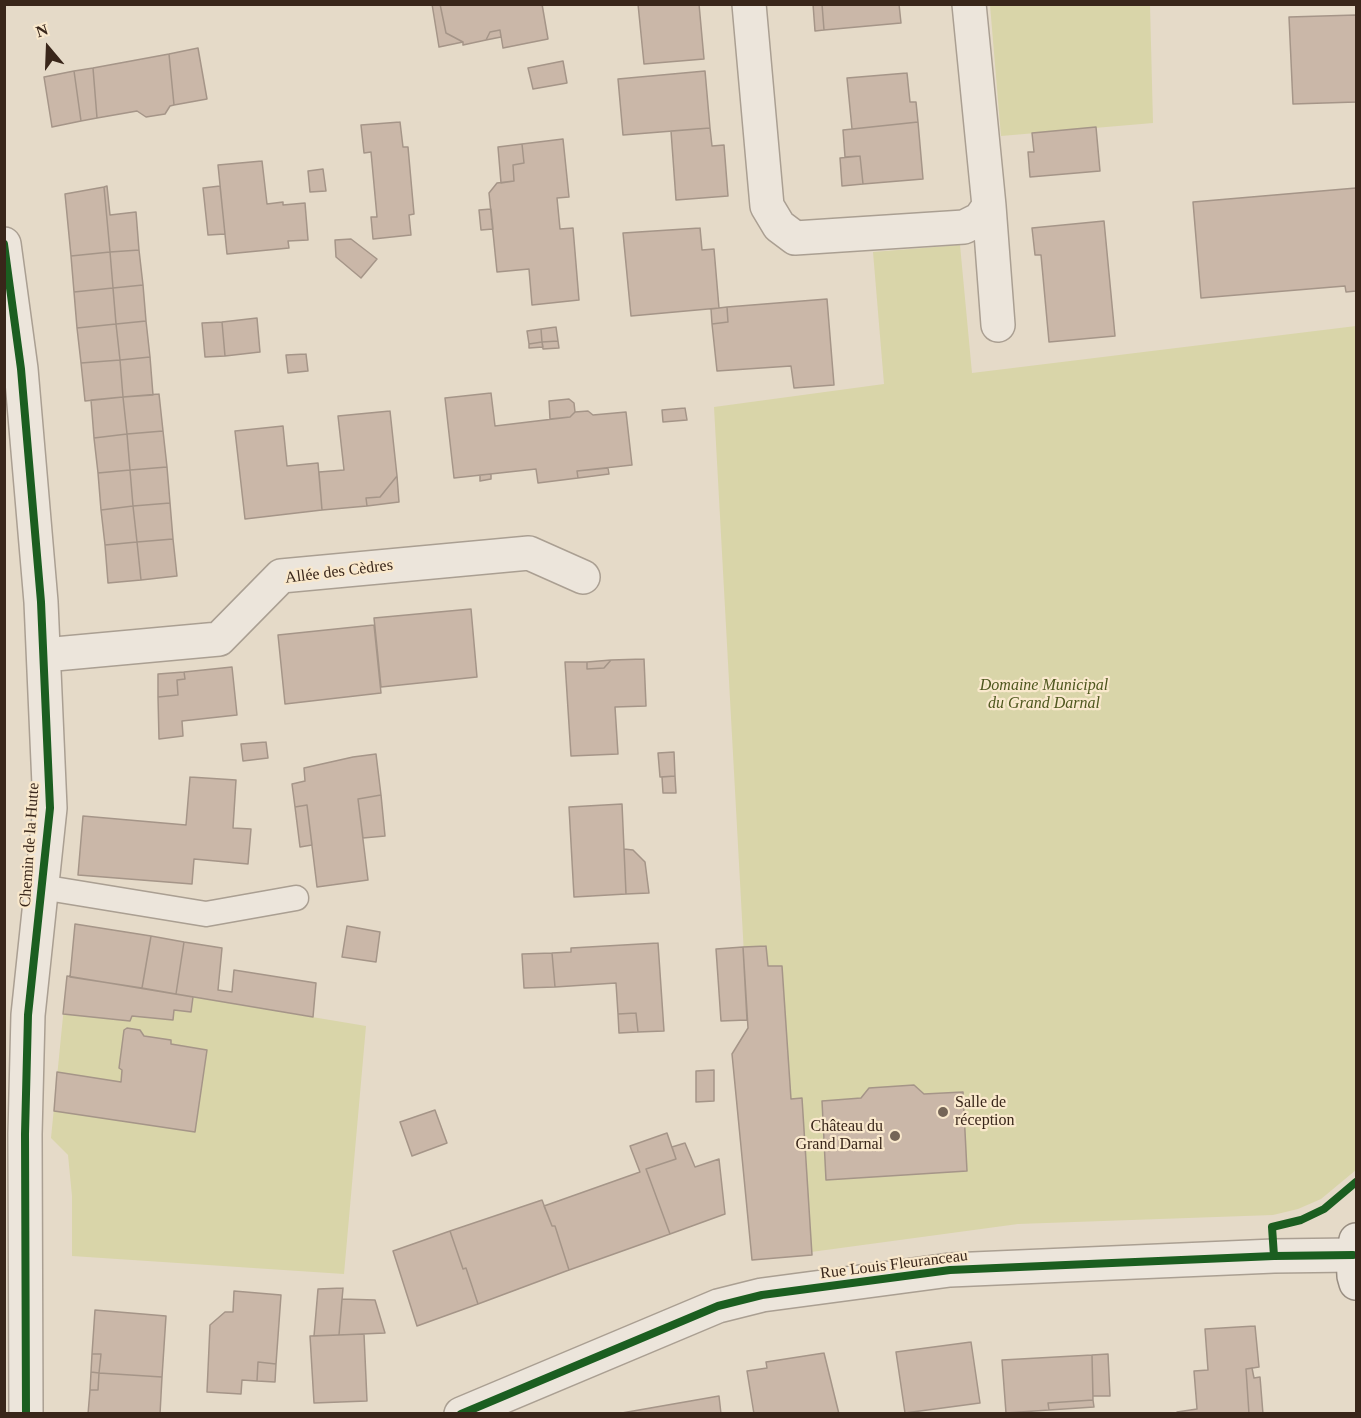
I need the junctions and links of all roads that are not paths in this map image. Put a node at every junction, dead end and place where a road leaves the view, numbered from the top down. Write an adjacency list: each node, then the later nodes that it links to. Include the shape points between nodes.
1 (749, 4): 3 (street, via 767,206 779,226 795,238 964,226 980,219)
2 (969, 4): 3 (street)
3 (989, 206): 6 (street)
4 (4, 244): 5 (street, Chemin de la Hutte)
5 (9, 314): 8 (street, Chemin de la Hutte, via 21,369)
6 (998, 325)
7 (583, 577): 8 (street, Allée des Cèdres, via 529,553 281,576 219,639)
8 (44, 655): 9 (street, Chemin de la Hutte, via 50,808)
9 (41, 887): 10 (lane, via 206,914); 12 (street, Chemin de la Hutte, via 28,1015)
10 (296, 898)
11 (1355, 1259): 13 (street, Rue Louis Fleuranceau, via 1274,1256 950,1270 762,1295 718,1306)
12 (26, 1413)
13 (461, 1413)

